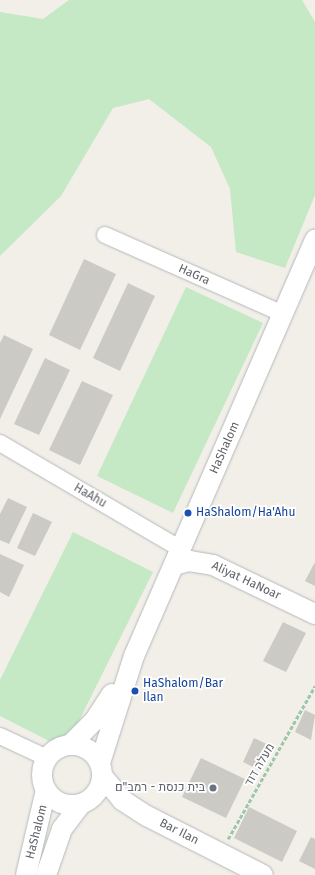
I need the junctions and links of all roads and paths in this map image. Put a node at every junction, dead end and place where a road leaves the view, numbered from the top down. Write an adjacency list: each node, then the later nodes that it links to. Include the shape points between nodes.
1 (105, 235): 3 (street, HaGra)
2 (315, 240): 3 (street, HaShalom)
3 (283, 314): 5 (street, HaShalom)
4 (0, 443): 5 (street, HaAhu)
5 (177, 557): 6 (street, Aliyat HaNoar, via 213,565); 7 (street, HaShalom)
6 (315, 614)
7 (134, 656): 10 (street, HaShalom, via 95,720); 12 (street, HaShalom)
8 (315, 686): 15 (path, מעלה דוד)
9 (0, 736): 11 (street)
10 (71, 744): 11 (street, via 62,746); 12 (street, via 90,750)
11 (47, 758): 13 (street, via 42,777)
12 (102, 770): 14 (street, via 94,796); 15 (street, Bar Ilan, via 122,800)
13 (46, 790): 14 (street, via 56,801); 16 (street, HaShalom)
14 (81, 804): 17 (street, HaShalom, via 62,829)
15 (220, 853): 18 (street, Bar Ilan)
16 (26, 875)
17 (46, 875)
18 (263, 875)

